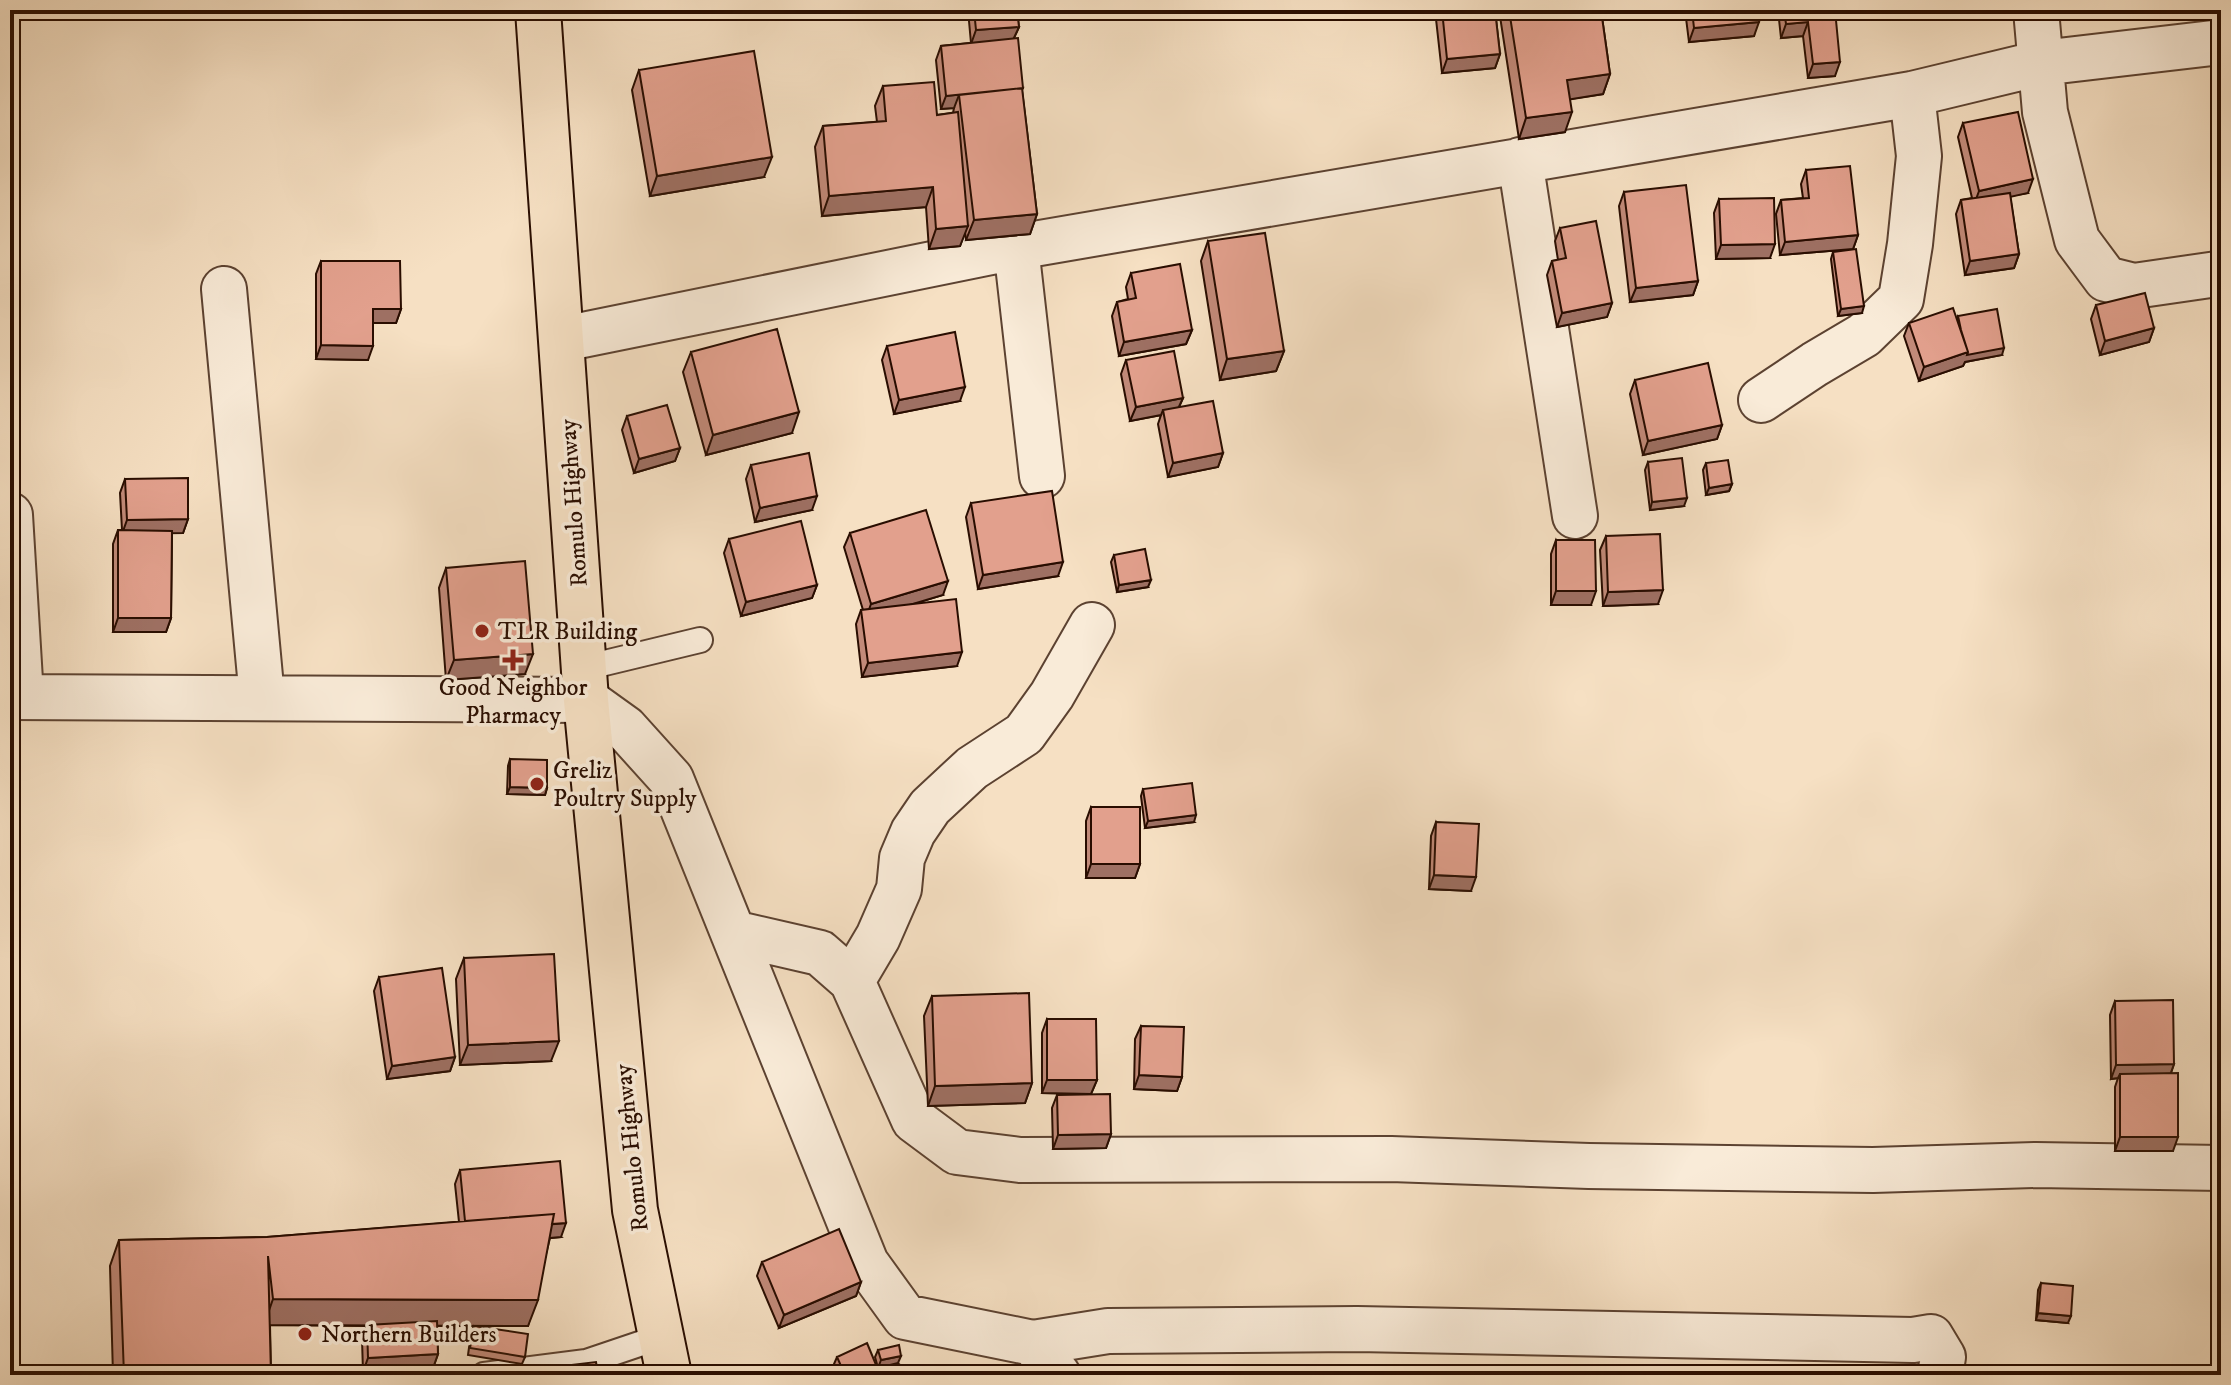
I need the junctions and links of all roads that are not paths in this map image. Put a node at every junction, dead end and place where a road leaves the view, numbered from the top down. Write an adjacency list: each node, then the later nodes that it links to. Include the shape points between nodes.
1 (538, 10): 10 (highway, Romulo Highway)
2 (2036, 10): 4 (street)
3 (2221, 42): 4 (street)
4 (2041, 63): 5 (street); 8 (street, via 2045,112 2077,240 2106,279 2134,286)
5 (1912, 94): 6 (street); 11 (street, via 1919,156 1901,299 1864,335)
6 (1520, 160): 7 (street); 14 (street)
7 (1016, 247): 10 (street); 12 (street)
8 (2217, 274)
9 (224, 289): 19 (street)
10 (563, 339): 17 (highway, Romulo Highway)
11 (1761, 400)
12 (1042, 476)
13 (10, 515): 18 (street)
14 (1575, 516)
15 (1092, 625): 21 (street, via 1024,734 972,768 930,807 913,832 902,858 899,889)
16 (700, 640): 17 (lane)
17 (585, 684): 19 (street); 20 (street, via 671,779); 23 (highway, Romulo Highway, via 635,1210)
18 (15, 697): 19 (street)
19 (262, 698)
20 (733, 933): 21 (street, via 820,953); 24 (street, via 866,1263 905,1317)
21 (852, 981): 22 (street, via 914,1120 957,1152 1020,1160 1391,1159 1873,1170 2036,1165)
22 (2221, 1168)
23 (664, 1356): 25 (lane)
24 (1045, 1359): 26 (street, via 1108,1331 1931,1337 1943,1357)
25 (484, 1375)
26 (1940, 1375)

